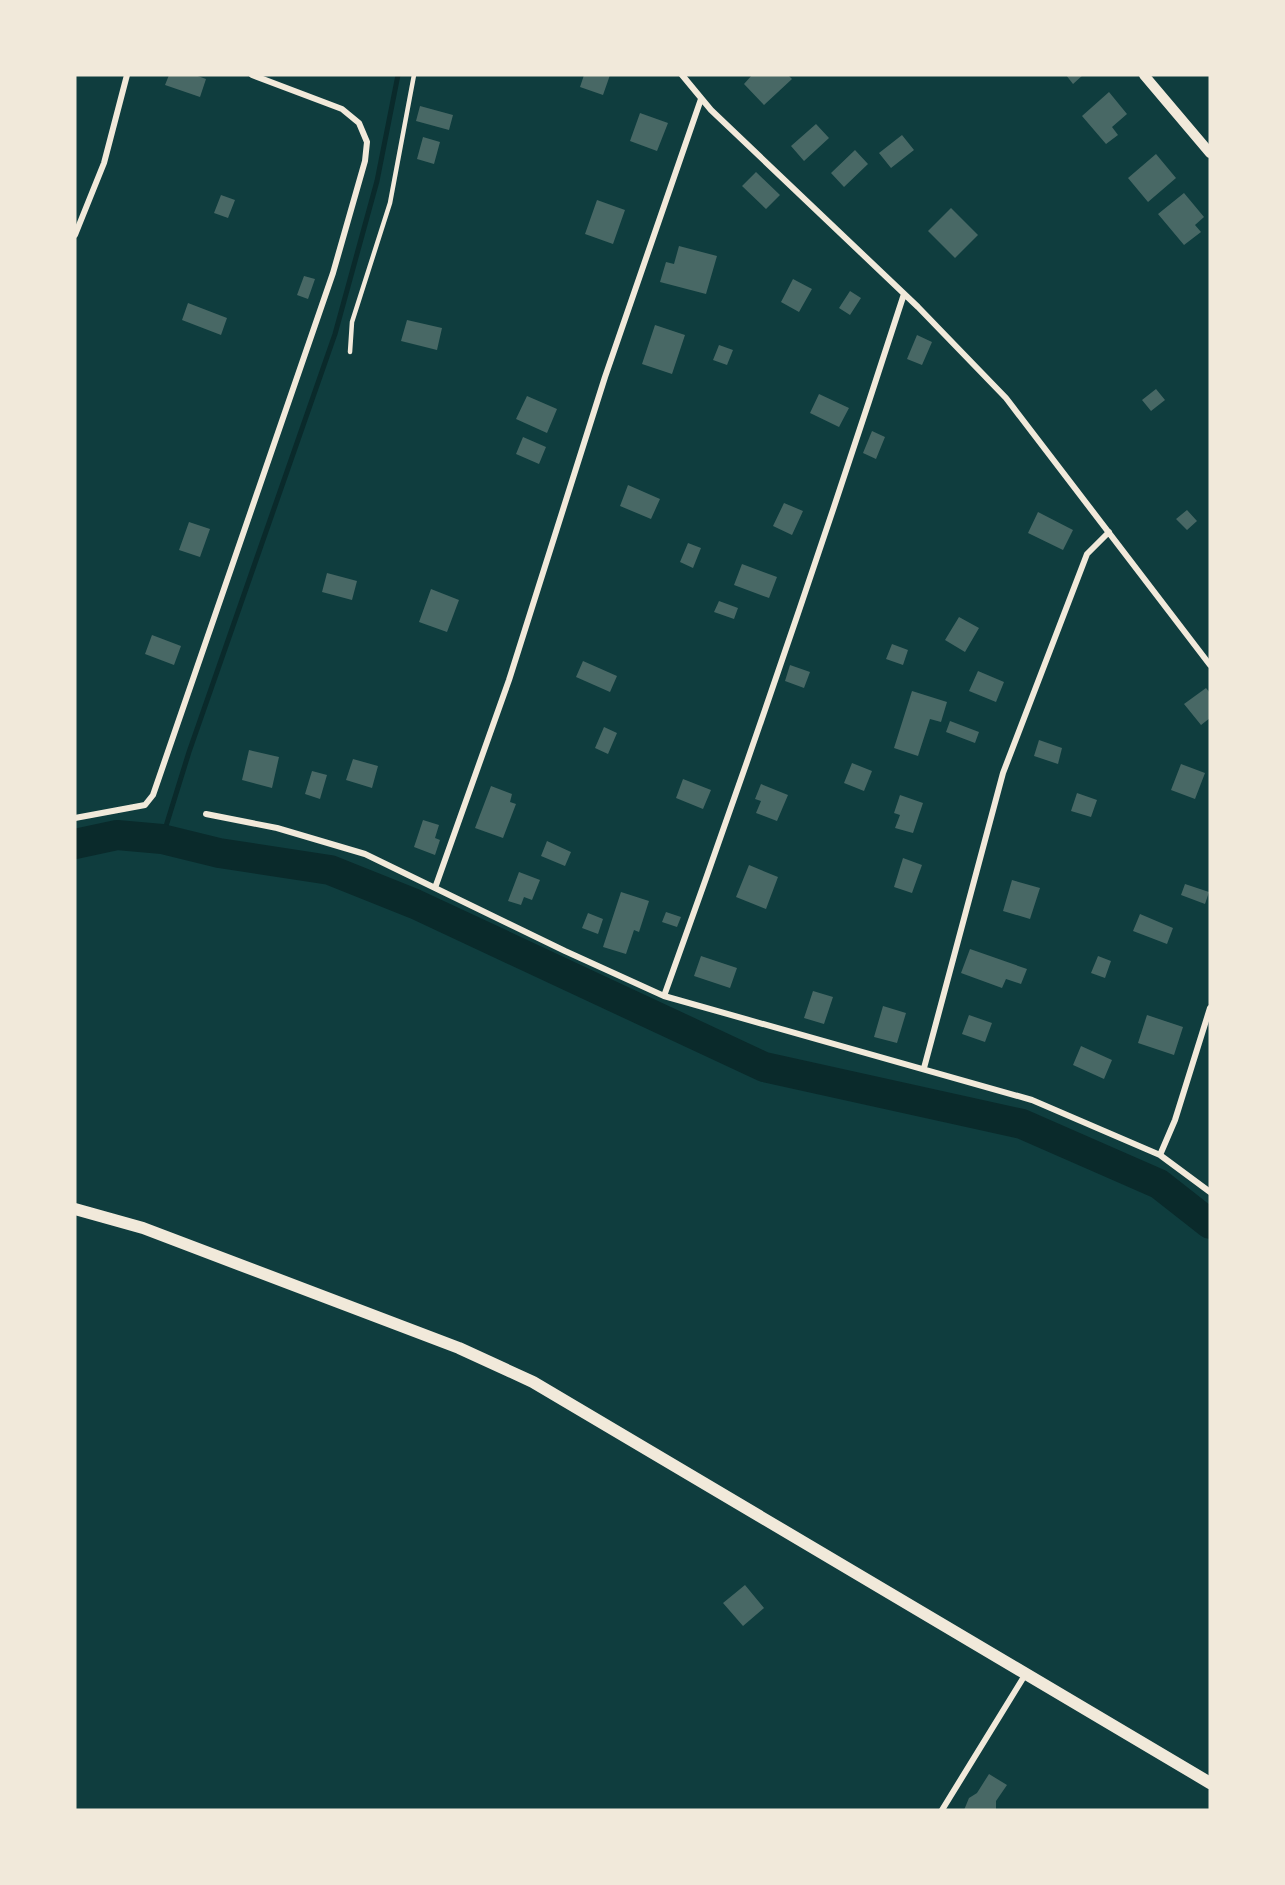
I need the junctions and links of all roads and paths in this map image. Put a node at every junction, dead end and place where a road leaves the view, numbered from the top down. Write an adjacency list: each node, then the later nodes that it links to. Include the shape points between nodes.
1 (127, 75): 8 (street, via 104,163)
2 (252, 75): 14 (street, via 342,109 359,123 367,142 365,161 329,284 153,795 145,805)
3 (414, 75): 10 (lane, via 390,203 352,322)
4 (682, 75): 6 (street)
5 (1144, 75): 7 (street)
6 (701, 99): 9 (street); 15 (street, via 605,376 509,680)
7 (1210, 153)
8 (75, 235)
9 (904, 294): 11 (street, via 1006,398); 16 (street, via 757,738)
10 (350, 352)
11 (1109, 532): 12 (street); 18 (street, via 1088,554 1003,773)
12 (1210, 665)
13 (206, 814): 15 (street, via 278,828 365,854)
14 (75, 818)
15 (435, 888): 16 (street)
16 (664, 996): 18 (street)
17 (1210, 1008): 19 (street)
18 (924, 1068): 19 (street, via 1032,1100)
19 (1160, 1155): 20 (street)
20 (1210, 1192)
21 (75, 1209): 22 (main road, via 164,1236 459,1348 533,1382)
22 (1025, 1675): 23 (main road); 24 (street)
23 (1210, 1783)
24 (942, 1810)

